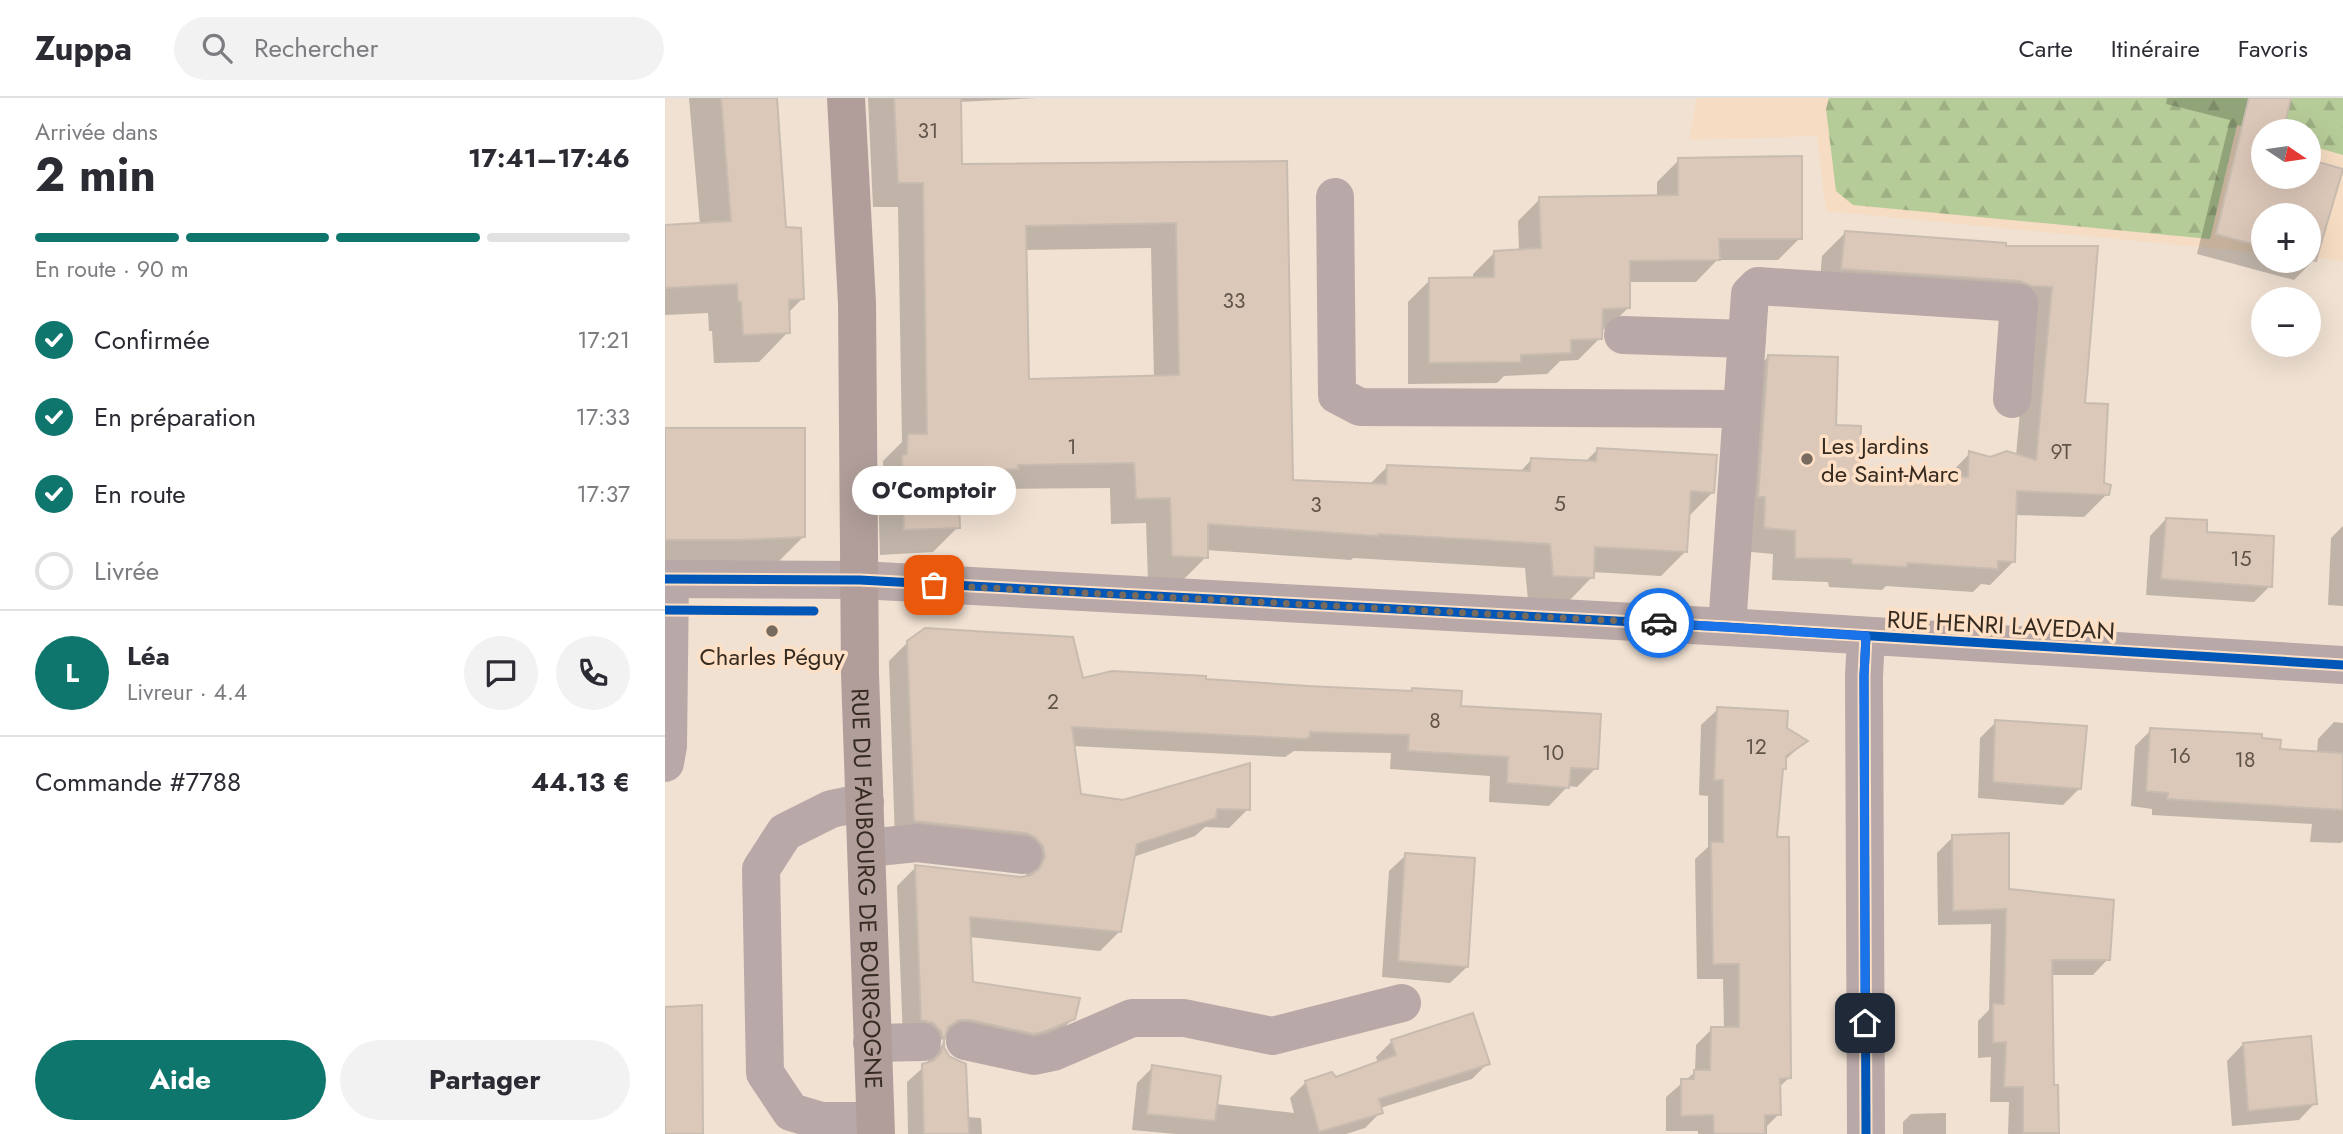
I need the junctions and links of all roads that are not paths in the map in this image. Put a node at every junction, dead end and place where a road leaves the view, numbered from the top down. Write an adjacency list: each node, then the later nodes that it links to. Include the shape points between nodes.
1 (846, 98): 8 (main road, RUE DU FAUBOURG DE BOURGOGNE, via 857,303)
2 (1335, 197): 6 (street, via 1337,395 1360,407)
3 (1623, 335): 4 (street)
4 (1747, 339): 5 (street, via 1750,294 1758,286 2019,303); 6 (street)
5 (2012, 399)
6 (1742, 409): 9 (street)
7 (667, 579): 8 (street, RUE HENRI LAVEDAN); 12 (street)
8 (860, 580): 9 (street, RUE HENRI LAVEDAN); 13 (main road, RUE DU FAUBOURG DE BOURGOGNE)
9 (1727, 627): 10 (street, RUE HENRI LAVEDAN)
10 (1866, 636): 11 (street, RUE HENRI LAVEDAN); 21 (street)
11 (2343, 665)
12 (665, 763)
13 (865, 802): 14 (main road, RUE DU FAUBOURG DE BOURGOGNE); 20 (street, via 831,808 785,832 761,869 765,1073 791,1112 821,1121)
14 (867, 848): 15 (street, via 917,844); 19 (main road, RUE DU FAUBOURG DE BOURGOGNE)
15 (1023, 855)
16 (1402, 1003): 17 (street, via 1272,1036 1184,1018 1144,1016 1034,1056)
17 (965, 1041)
18 (922, 1042): 19 (street)
19 (872, 1043): 20 (main road, RUE DU FAUBOURG DE BOURGOGNE)
20 (876, 1127)
21 (1866, 1134)

